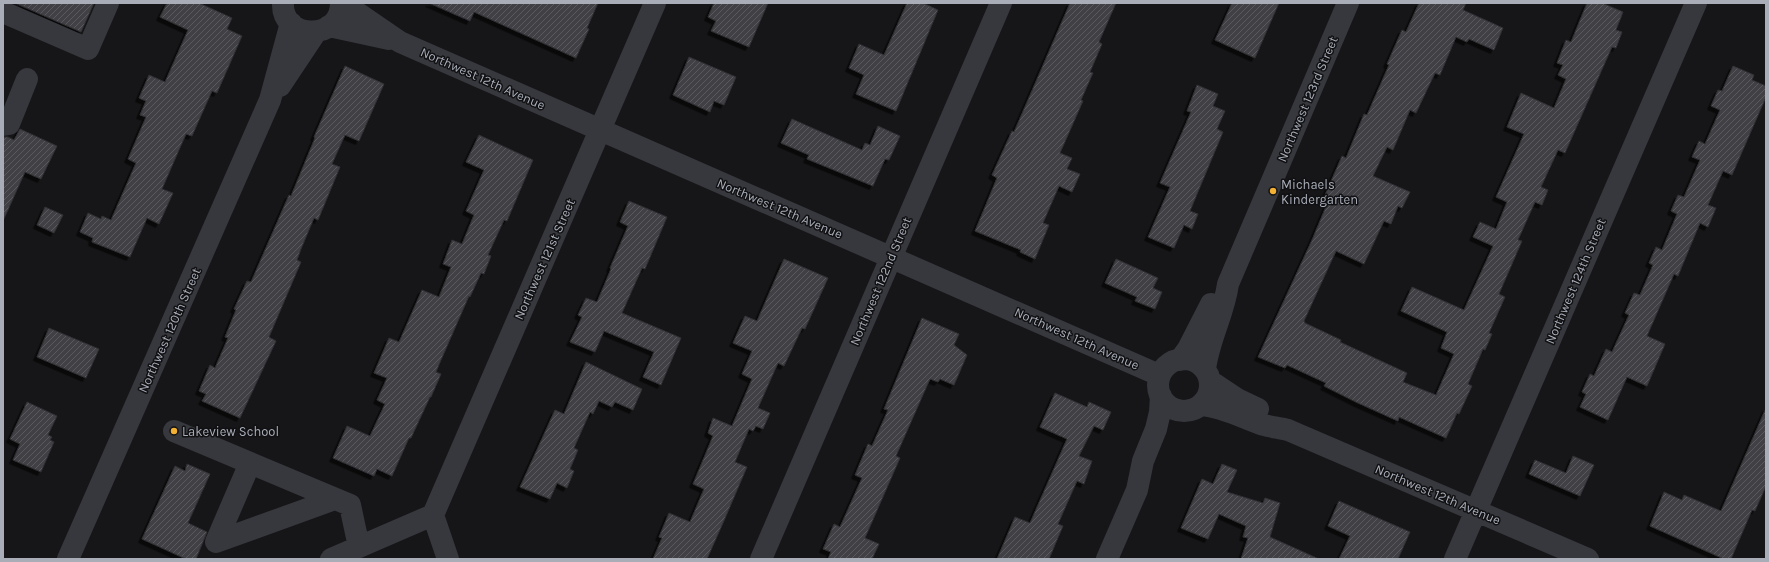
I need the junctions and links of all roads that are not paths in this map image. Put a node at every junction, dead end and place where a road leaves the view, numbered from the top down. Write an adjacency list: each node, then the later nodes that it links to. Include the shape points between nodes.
1 (108, 3): 8 (street, via 88,48)
2 (342, 3): 9 (street, Northwest 120th Street, via 338,15); 10 (street, Northwest 12th Avenue)
3 (655, 3): 14 (street, Northwest 121st Street)
4 (1001, 3): 15 (street, Northwest 122nd Street)
5 (1348, 3): 16 (street, Northwest 123rd Street)
6 (1696, 3): 27 (street, Northwest 124th Street)
7 (284, 9): 9 (street, Northwest 12th Avenue, via 298,29 307,32); 12 (street, Northwest 120th Street)
8 (3, 12)
9 (323, 29): 10 (street, Northwest 12th Avenue); 12 (street, Northwest 120th Street)
10 (400, 42): 14 (street, Northwest 12th Avenue)
11 (27, 79): 13 (street, via 9,124)
12 (270, 100): 30 (street, Northwest 120th Street)
13 (3, 125)
14 (601, 130): 15 (street, Northwest 12th Avenue); 28 (street, Northwest 121st Street)
15 (891, 256): 18 (street, Northwest 12th Avenue); 33 (street, Northwest 122nd Street)
16 (1228, 284): 17 (street, Northwest 123rd Street, via 1215,296 1195,337); 19 (street, Northwest 123rd Street, via 1226,302 1212,336)
17 (1180, 360): 18 (street, via 1174,360); 19 (street, Northwest 12th Avenue, via 1195,361)
18 (1160, 375): 20 (street, via 1158,385)
19 (1207, 375): 21 (street, via 1211,386 1209,396); 22 (street, Northwest 12th Avenue, via 1237,399 1269,414)
20 (1161, 396): 21 (street, Northwest 12th Avenue, via 1165,404 1173,410); 25 (street, via 1156,429 1143,461)
21 (1193, 409): 22 (street, Northwest 12th Avenue, via 1212,406 1264,425); 25 (street, via 1170,434 1154,466)
22 (1288, 430): 27 (street, Northwest 12th Avenue)
23 (174, 431): 24 (street)
24 (250, 463): 26 (street); 26 (street, via 216,542)
25 (1137, 490): 34 (street)
26 (335, 499): 29 (street, via 350,505)
27 (1476, 510): 35 (street, Northwest 124th Street); 36 (street, Northwest 12th Avenue)
28 (433, 515): 29 (street); 32 (street)
29 (359, 547): 31 (street)
30 (68, 559)
31 (332, 559)
32 (448, 559)
33 (761, 559)
34 (1107, 559)
35 (1455, 559)
36 (1588, 559)

